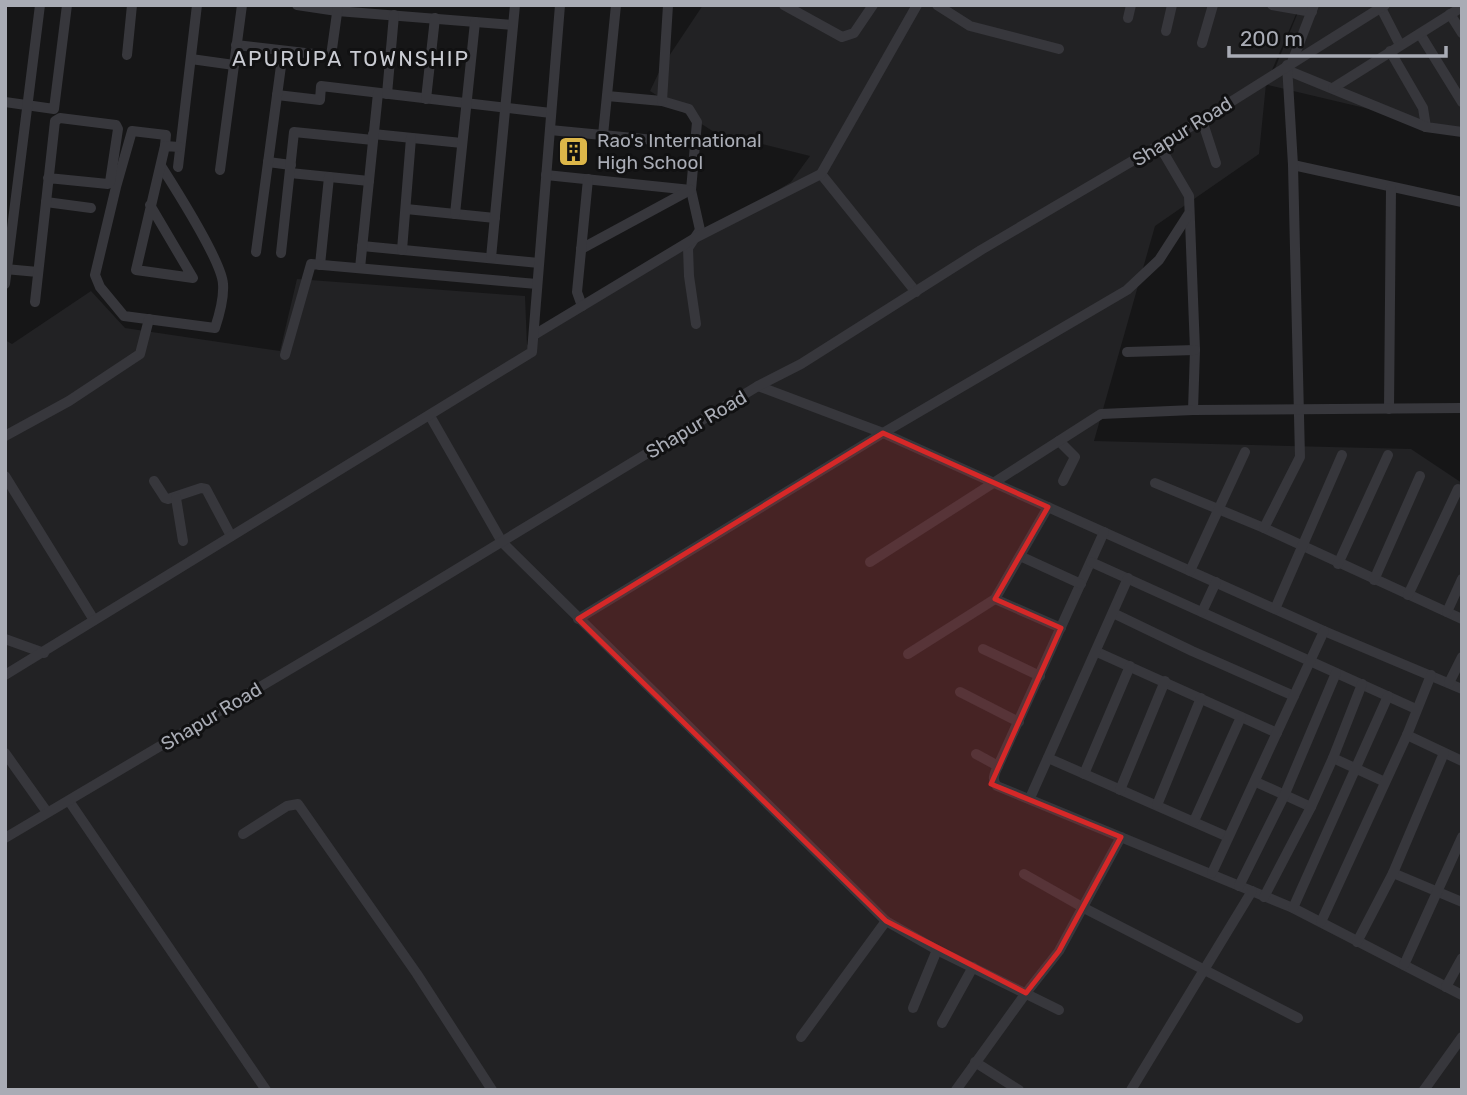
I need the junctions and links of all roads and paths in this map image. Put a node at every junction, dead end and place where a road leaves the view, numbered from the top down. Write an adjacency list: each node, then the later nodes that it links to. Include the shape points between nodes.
1 (40, 5): 51 (street)
2 (67, 5): 51 (street, via 54,109)
3 (132, 5): 38 (street)
4 (197, 5): 39 (street)
5 (242, 5): 34 (street)
6 (297, 5): 21 (street)
7 (515, 5): 28 (street)
8 (560, 5): 53 (street)
9 (616, 5): 45 (street)
10 (668, 5): 47 (street)
11 (784, 5): 12 (street, via 842,37 854,33)
12 (873, 5)
13 (917, 5): 73 (street)
14 (937, 5): 35 (street, via 970,26)
15 (1131, 5): 26 (street)
16 (1172, 5): 29 (street)
17 (1213, 5): 32 (street)
18 (1272, 5): 22 (street)
19 (1383, 7): 33 (street); 41 (street, Shapur Road)
20 (1462, 7): 23 (street)
21 (337, 8): 24 (street); 36 (street, via 331,56)
22 (1313, 9): 41 (street)
23 (1450, 14): 30 (street); 31 (street)
24 (394, 15): 25 (street); 43 (street)
25 (435, 18): 27 (street); 46 (street)
26 (1128, 18)
27 (475, 22): 28 (street); 50 (street)
28 (513, 25): 52 (street)
29 (1166, 31)
30 (1462, 33)
31 (1420, 34): 33 (street); 49 (street)
32 (1202, 43)
33 (1401, 44): 37 (street)
34 (236, 45): 36 (street); 40 (street)
35 (1059, 49)
36 (283, 51): 44 (street)
37 (1390, 51): 42 (street); 55 (street, via 1423,108)
38 (127, 55)
39 (191, 59): 40 (street); 62 (street)
40 (234, 65): 72 (street)
41 (1290, 66): 42 (street); 54 (street, Shapur Road); 68 (street)
42 (1333, 88): 55 (street)
43 (382, 94): 44 (street, via 321,86 320,100); 46 (street); 59 (street)
44 (277, 95): 66 (street)
45 (607, 96): 47 (street); 58 (street)
46 (426, 99): 50 (street)
47 (662, 101): 64 (street, via 689,109 697,122)
48 (5, 102): 51 (street)
49 (1462, 102)
50 (465, 103): 52 (street); 63 (street)
51 (27, 105): 99 (street)
52 (505, 108): 53 (street); 88 (street)
53 (551, 113): 56 (street)
54 (1202, 120): 65 (street, Shapur Road); 67 (street)
55 (1426, 127): 57 (street)
56 (550, 130): 58 (street); 74 (street)
57 (1462, 132)
58 (603, 135): 64 (street)
59 (373, 137): 60 (street); 71 (street, via 294,132); 78 (street)
60 (411, 138): 63 (street); 85 (street)
61 (166, 140): 62 (street); 69 (street); 106 (street, via 132,131 96,270 100,286 124,316)
62 (180, 141): 70 (street)
63 (462, 143): 86 (street)
64 (696, 144): 80 (street)
65 (1159, 145): 87 (street, via 1189,196); 103 (street, Shapur Road)
66 (268, 162): 71 (street); 93 (street)
67 (1216, 163)
68 (1293, 165): 79 (street); 116 (street)
69 (161, 166): 83 (street); 106 (street, via 223,284 215,328)
70 (178, 167)
71 (290, 169): 75 (street); 94 (street)
72 (220, 170)
73 (821, 174): 89 (street); 103 (street)
74 (546, 176): 77 (street); 96 (street)
75 (328, 177): 78 (street); 97 (street)
76 (48, 178): 76 (street, via 108,184 116,125 57,118); 81 (street)
77 (587, 179): 80 (street); 91 (street)
78 (369, 181): 90 (street)
79 (1391, 188): 82 (street); 114 (street)
80 (691, 190): 89 (street, via 701,230); 91 (street)
81 (46, 202): 84 (street); 100 (street)
82 (1462, 202)
83 (150, 205): 83 (street, via 135,270 193,278 163,226)
84 (92, 208)
85 (406, 209): 86 (street); 92 (street)
86 (455, 214): 88 (street)
87 (1188, 215): 109 (street); 118 (street, via 1159,260 1127,290)
88 (495, 218): 95 (street)
89 (695, 238): 105 (street); 107 (street, via 688,248)
90 (362, 246): 92 (street); 98 (street)
91 (581, 249): 105 (street, via 577,292)
92 (402, 250): 95 (street)
93 (256, 252)
94 (281, 253)
95 (491, 258): 96 (street)
96 (539, 263): 102 (street)
97 (320, 265): 98 (street); 111 (street, via 311,264)
98 (360, 268): 102 (street)
99 (6, 269): 100 (street); 101 (street)
100 (38, 272): 104 (street)
101 (5, 284)
102 (537, 284): 108 (street)
103 (916, 292): 112 (street, Shapur Road, via 802,364)
104 (35, 302)
105 (582, 306): 108 (street)
106 (149, 319): 119 (street, via 140,354)
107 (696, 324)
108 (534, 335): 117 (street, via 532,352)
109 (1195, 350): 110 (street); 115 (street)
110 (1127, 352)
111 (285, 355)
112 (758, 386): 118 (street); 138 (street, Shapur Road)
113 (1462, 408): 114 (street)
114 (1389, 410): 116 (street)
115 (1193, 411): 116 (street); 120 (street, via 1101,414)
116 (1298, 411): 134 (street, via 1300,457)
117 (430, 416): 136 (street); 138 (street)
118 (883, 433): 128 (street); 156 (street)
119 (5, 436)
120 (1059, 441): 127 (street, via 1075,457); 128 (street)
121 (1245, 452): 133 (street)
122 (1342, 455): 139 (street)
123 (1388, 455): 143 (street)
124 (5, 476): 158 (street)
125 (1420, 476): 147 (street)
126 (154, 481): 131 (street, via 165,498)
127 (1063, 481)
128 (994, 482): 132 (street); 141 (street)
129 (1154, 483): 133 (street)
130 (1458, 489): 150 (street)
131 (176, 498): 136 (street, via 206,489); 137 (street)
132 (1048, 507): 135 (street); 140 (street)
133 (1219, 509): 134 (street); 144 (street)
134 (1264, 528): 139 (street)
135 (1104, 532): 142 (street); 144 (street)
136 (232, 536): 158 (street)
137 (183, 541)
138 (502, 542): 156 (street); 200 (street, Shapur Road)
139 (1301, 546): 143 (street); 152 (street)
140 (1020, 556): 149 (street); 151 (street)
141 (870, 562)
142 (1091, 562): 145 (street); 149 (street)
143 (1338, 564): 147 (street)
144 (1189, 570): 148 (street)
145 (1128, 578): 153 (street); 154 (street)
146 (1462, 579): 155 (street)
147 (1374, 580): 150 (street)
148 (1216, 582): 152 (street); 154 (street)
149 (1081, 584): 159 (street)
150 (1408, 595): 155 (street)
151 (995, 600): 159 (street); 165 (street)
152 (1275, 609): 160 (street)
153 (1113, 612): 163 (street); 178 (street)
154 (1202, 612): 167 (street)
155 (1447, 612): 157 (street)
156 (578, 619): 220 (street)
157 (1462, 619)
158 (94, 620): 164 (street)
159 (1061, 628): 172 (street)
160 (1324, 631): 167 (street); 171 (street)
161 (5, 639): 164 (street)
162 (983, 649): 172 (street)
163 (1097, 652): 168 (street); 189 (street)
164 (44, 653): 170 (street)
165 (908, 654)
166 (1462, 657): 174 (street)
167 (1310, 661): 169 (street); 178 (street)
168 (1130, 666): 173 (street); 194 (street)
169 (1336, 673): 175 (street); 198 (street)
170 (5, 675)
171 (1431, 675): 174 (street); 181 (street)
172 (1040, 676): 183 (street)
173 (1166, 681): 180 (street); 197 (street)
174 (1449, 683): 176 (street)
175 (1362, 684): 179 (street); 190 (street)
176 (1462, 689)
177 (960, 692): 183 (street)
178 (1294, 696): 184 (street)
179 (1388, 696): 181 (street); 193 (street)
180 (1201, 698): 182 (street); 201 (street)
181 (1416, 709): 185 (street)
182 (1241, 717): 184 (street); 204 (street)
183 (1019, 722): 192 (street)
184 (1277, 733): 195 (street)
185 (1407, 735): 187 (street); 196 (street)
186 (5, 753): 203 (street)
187 (1444, 753): 191 (street); 211 (street)
188 (975, 754): 192 (street)
189 (1048, 758): 194 (street); 199 (street)
190 (1334, 758): 193 (street); 202 (street)
191 (1462, 761)
192 (998, 765): 199 (street, via 997,786)
193 (1356, 769): 196 (street); 219 (street)
194 (1084, 774): 197 (street)
195 (1256, 782): 198 (street); 207 (street)
196 (1385, 782): 221 (street)
197 (1120, 790): 201 (street)
198 (1284, 796): 202 (street); 213 (street)
199 (1030, 798): 206 (street)
200 (69, 801): 203 (street, Shapur Road); 238 (street)
201 (1157, 805): 204 (street)
202 (1311, 807): 216 (street)
203 (47, 813): 209 (street, Shapur Road)
204 (1194, 821): 207 (street)
205 (243, 834): 239 (street, via 287,806 298,804)
206 (1121, 837): 210 (street); 218 (street)
207 (1228, 837): 210 (street)
208 (1462, 837): 215 (street)
209 (5, 838)
210 (1212, 873): 213 (street)
211 (1393, 873): 215 (street); 222 (street)
212 (1024, 874): 218 (street)
213 (1239, 886): 214 (street)
214 (1252, 891): 216 (street); 227 (street)
215 (1436, 891): 217 (street); 225 (street)
216 (1264, 897): 219 (street)
217 (1462, 902)
218 (1083, 908): 227 (street); 229 (street, via 1059,951)
219 (1293, 908): 221 (street)
220 (886, 921): 223 (street); 235 (street)
221 (1321, 922): 222 (street)
222 (1357, 942): 225 (street)
223 (937, 950): 226 (street); 231 (street)
224 (1462, 958): 228 (street)
225 (1404, 965): 228 (street)
226 (973, 967): 229 (street); 234 (street)
227 (1205, 970): 233 (street); 242 (street)
228 (1446, 987): 230 (street)
229 (1026, 993): 232 (street); 237 (street)
230 (1462, 995)
231 (913, 1008)
232 (1059, 1010)
233 (1298, 1018)
234 (942, 1023)
235 (801, 1037)
236 (1461, 1040): 243 (street)
237 (975, 1062): 240 (street); 241 (street)
238 (265, 1090)
239 (492, 1090)
240 (956, 1090)
241 (1019, 1090)
242 (1131, 1090)
243 (1424, 1090)

